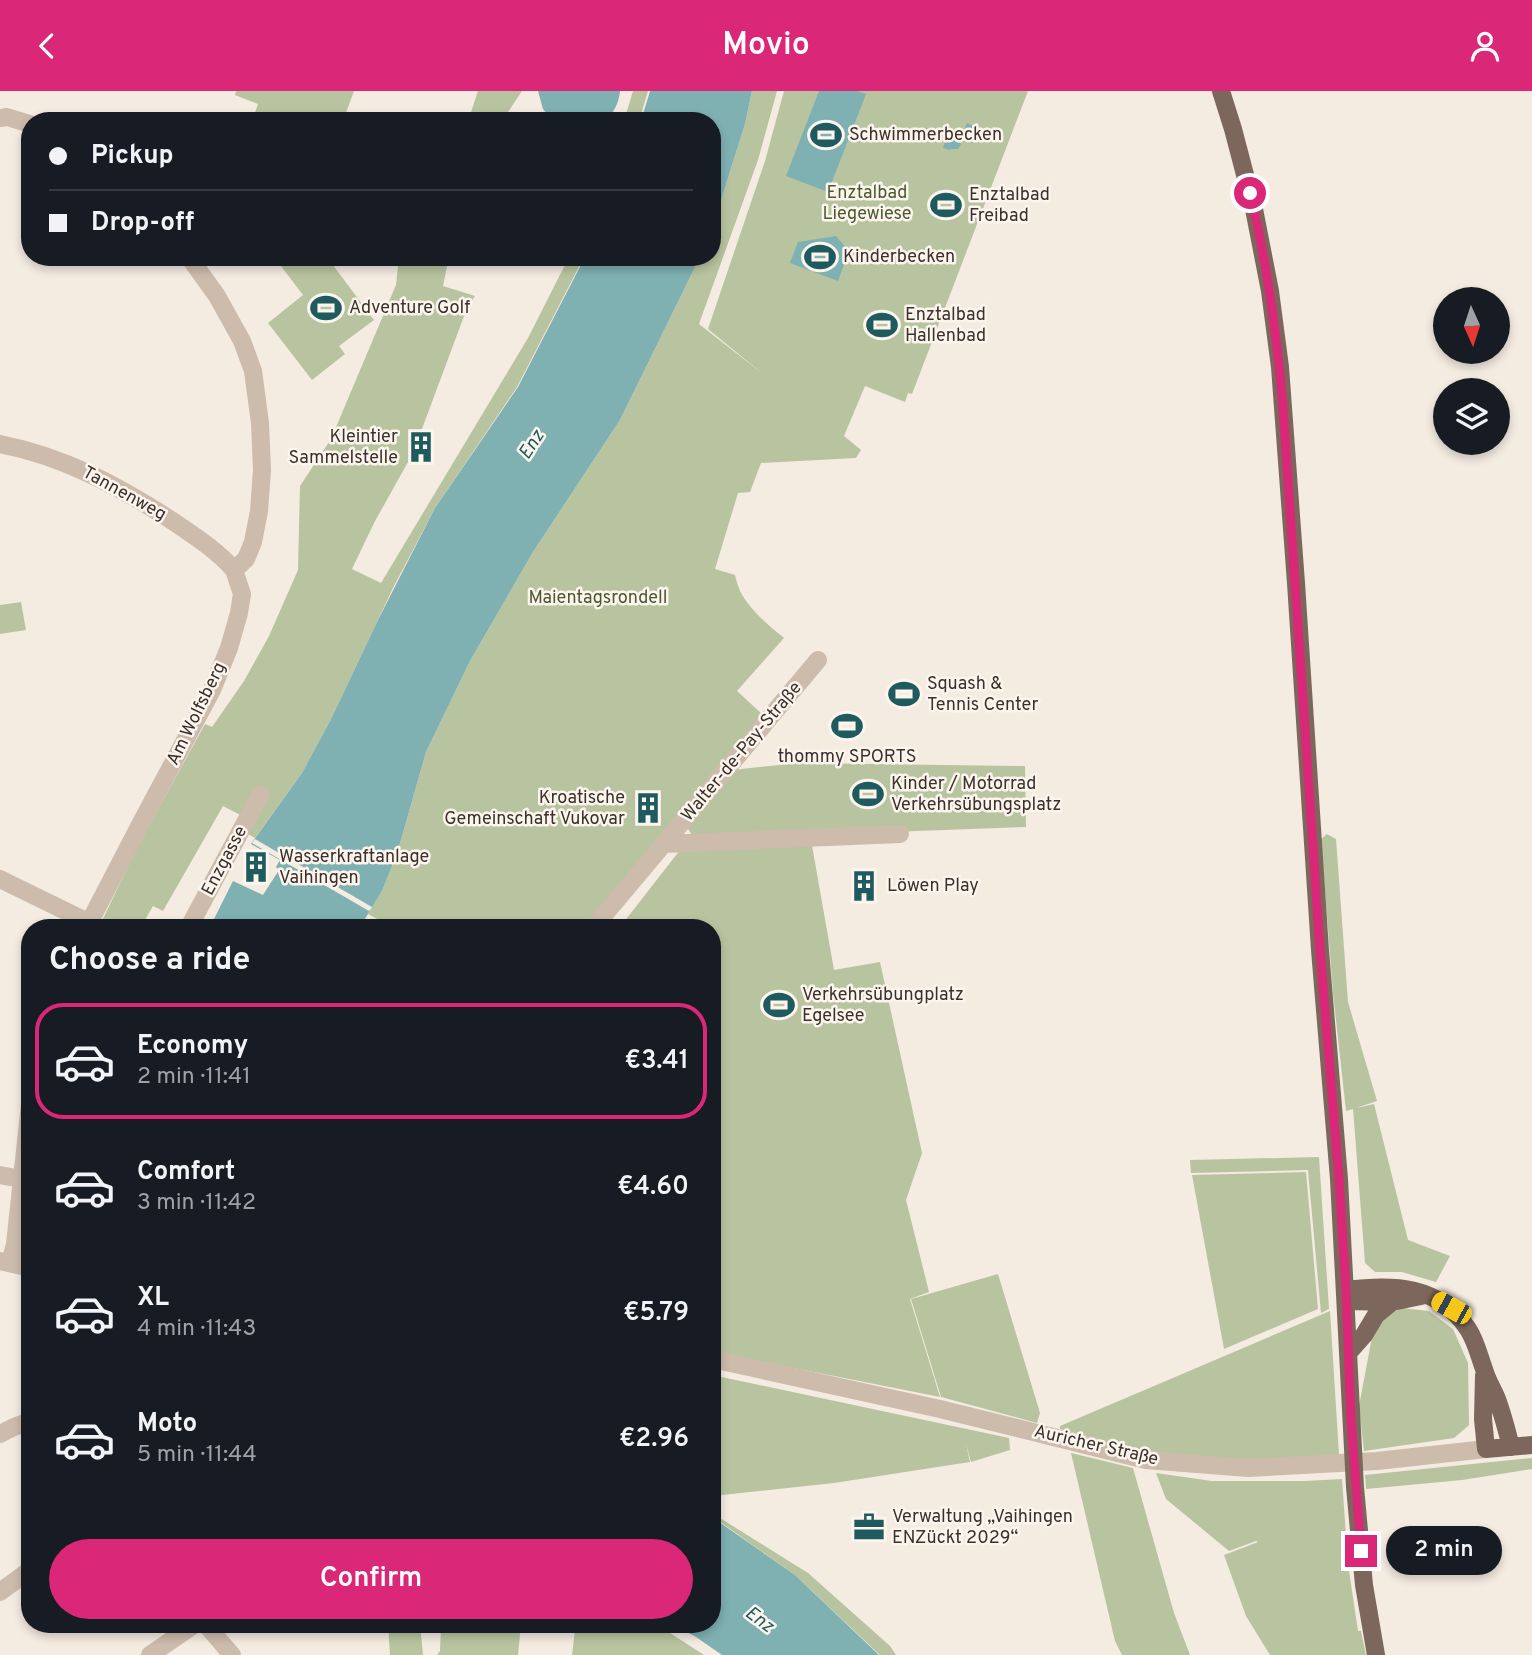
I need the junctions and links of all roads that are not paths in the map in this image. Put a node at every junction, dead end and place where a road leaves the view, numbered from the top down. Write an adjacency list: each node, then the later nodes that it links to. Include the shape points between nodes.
1 (1221, 91): 21 (main road, via 1254,209 1280,367)
2 (0, 118): 3 (street)
3 (21, 121)
4 (195, 266): 6 (street, via 242,341 253,371 260,422 259,511 250,550)
5 (0, 444): 6 (street, Tannenweg, via 47,456 114,486 194,536)
6 (234, 570): 13 (street, Am Wolfsberg, via 242,594 239,613 212,690)
7 (818, 660): 10 (street, Walter-de-Pay-Straße)
8 (260, 795): 14 (street, Enzgasse)
9 (900, 834): 10 (street, Walter-de-Pay-Straße)
10 (664, 843): 15 (street, Walter-de-Pay-Straße)
11 (0, 880): 12 (street)
12 (77, 919)
13 (92, 919)
14 (194, 919)
15 (601, 919)
16 (0, 1175): 17 (street)
17 (21, 1179)
18 (21, 1188): 19 (street, via 15,1244)
19 (5, 1262)
20 (1428, 1295): 21 (main road, via 1368,1287); 22 (main road); 25 (main road, via 1451,1308 1469,1329)
21 (1346, 1296): 22 (main road); 23 (main road)
22 (1392, 1302): 23 (main road, via 1376,1315)
23 (1349, 1352): 37 (main road, via 1364,1585)
24 (721, 1361): 30 (street, Auricher Straße, via 1146,1460 1248,1468)
25 (1485, 1372): 29 (main road); 30 (main road)
26 (21, 1424): 27 (street)
27 (0, 1434)
28 (1532, 1445): 29 (main road)
29 (1510, 1447): 30 (main road)
30 (1486, 1449)
31 (21, 1577): 32 (street)
32 (0, 1592)
33 (182, 1633): 35 (street)
34 (214, 1633): 36 (street)
35 (150, 1655)
36 (232, 1655)
37 (1376, 1655)

